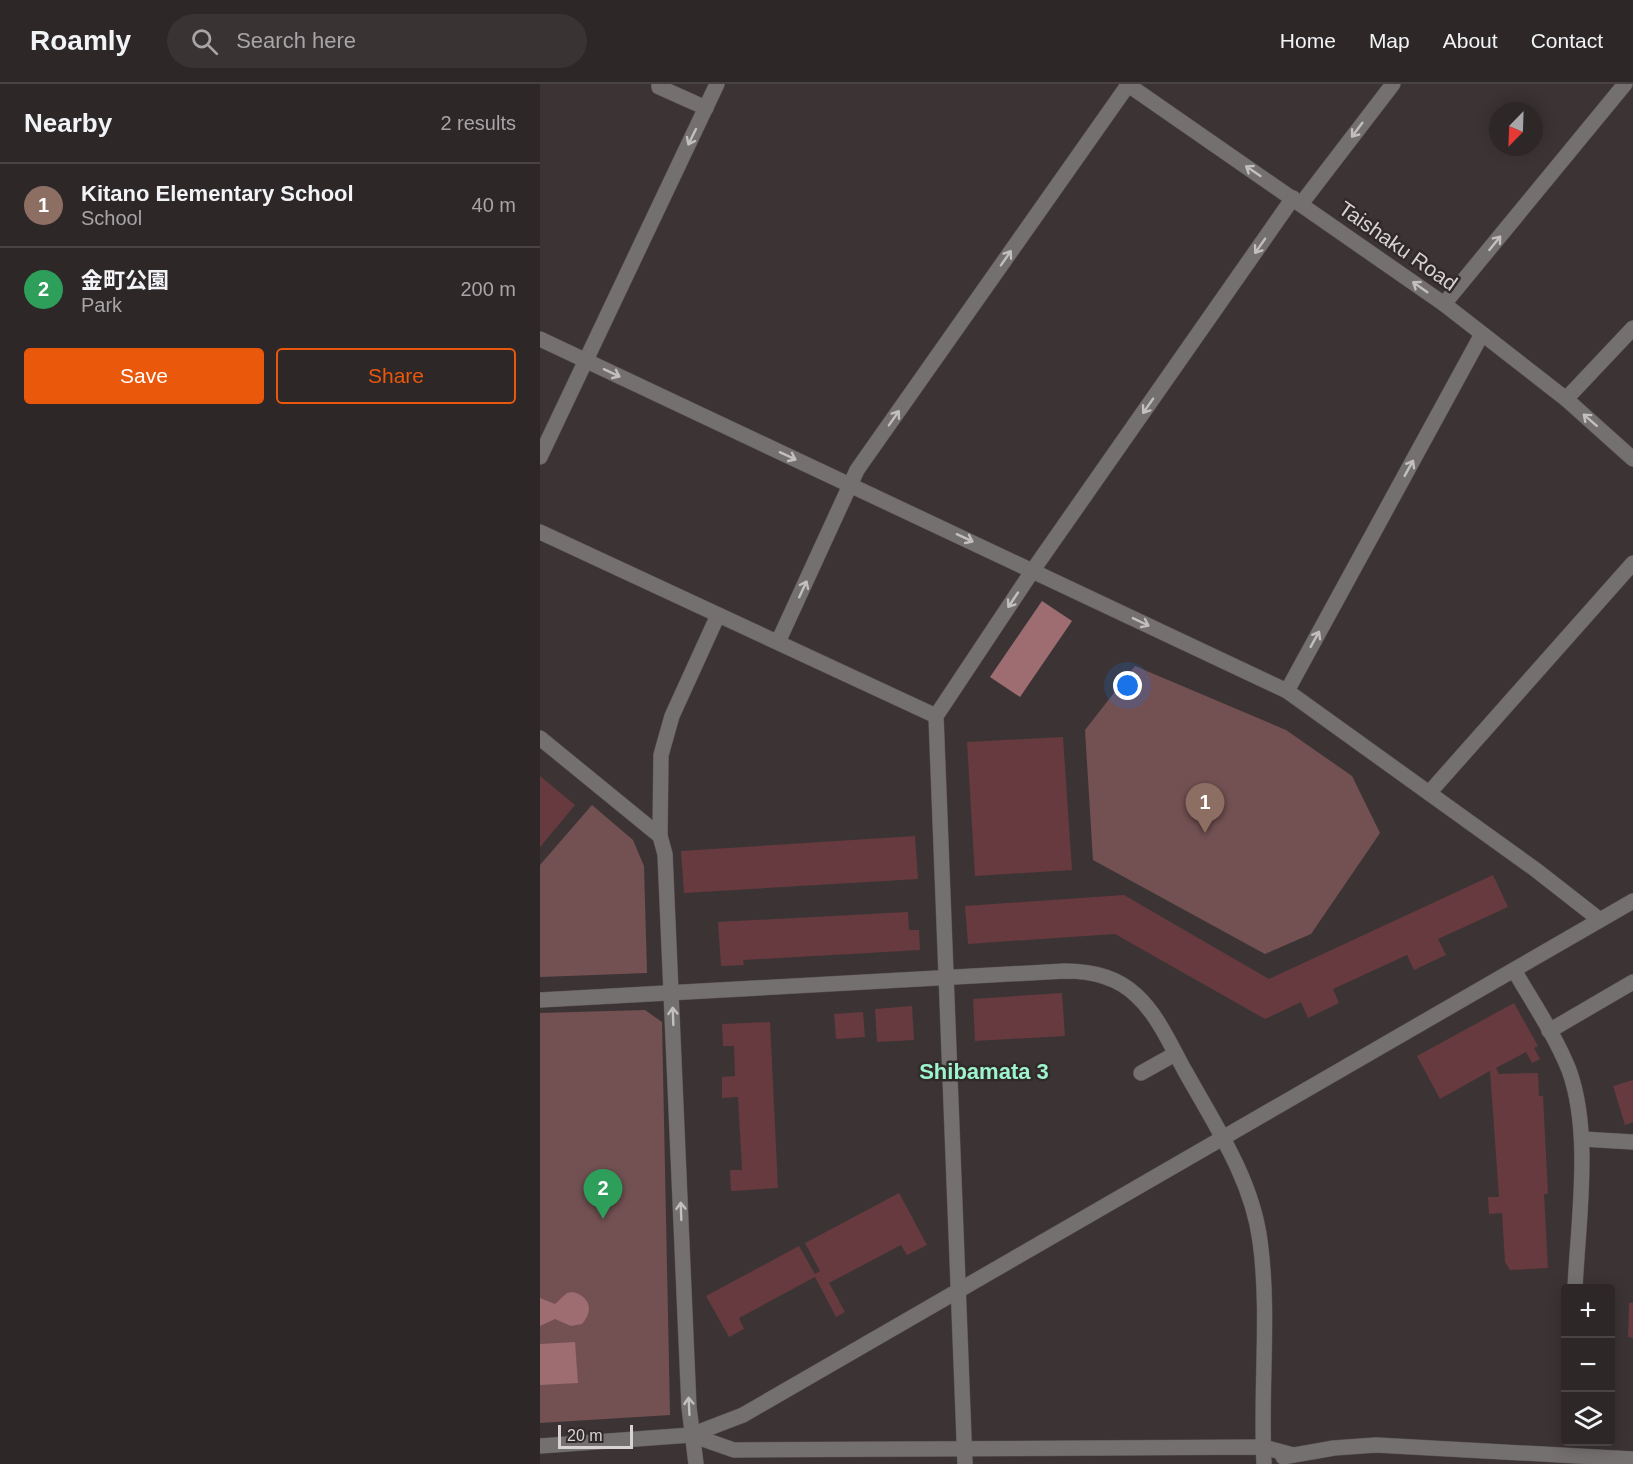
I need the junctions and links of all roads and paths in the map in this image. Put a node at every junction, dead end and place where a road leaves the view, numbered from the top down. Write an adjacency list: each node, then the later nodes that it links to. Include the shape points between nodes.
1 (659, 84): 6 (street)
2 (717, 84): 6 (street)
3 (1128, 84): 7 (street, Taishaku Road, one-way to 3); 16 (street, one-way to 3, via 857,470)
4 (1393, 84): 7 (street, one-way to 7)
5 (1625, 84): 8 (street, one-way to 5)
6 (706, 108): 12 (street, one-way to 12)
7 (1297, 201): 8 (street, Taishaku Road, one-way to 7); 19 (street, one-way to 19)
8 (1444, 304): 10 (street, Taishaku Road)
9 (1633, 328): 13 (street)
10 (1482, 334): 13 (street, Taishaku Road); 22 (street, one-way to 10)
11 (540, 339): 12 (street)
12 (584, 360): 14 (street); 16 (street, one-way to 16)
13 (1566, 399): 15 (street, Taishaku Road, one-way to 13)
14 (540, 457)
15 (1633, 459)
16 (851, 486): 19 (street, one-way to 19); 21 (street, one-way to 16)
17 (540, 532): 20 (street)
18 (1633, 563): 25 (street)
19 (1033, 570): 22 (street, one-way to 22); 23 (street, one-way to 23)
20 (718, 615): 21 (street); 26 (street, via 672,716 661,755)
21 (778, 642): 23 (street)
22 (1287, 691): 25 (street)
23 (936, 716): 30 (street)
24 (540, 738): 26 (street)
25 (1430, 792): 28 (street)
26 (660, 836): 32 (street, via 665,854)
27 (1633, 901): 28 (street)
28 (1600, 920): 29 (street)
29 (1514, 970): 34 (street); 37 (street)
30 (945, 977): 32 (street); 35 (street, via 1065,971 1098,974 1137,995); 41 (street)
31 (1633, 982): 34 (street)
32 (672, 993): 33 (street); 42 (street, one-way to 32)
33 (540, 1000)
34 (1549, 1031): 38 (street, via 1569,1072)
35 (1175, 1054): 36 (street); 37 (street)
36 (1141, 1073)
37 (1222, 1138): 41 (street); 46 (street, via 1246,1186 1260,1241)
38 (1582, 1139): 39 (street); 40 (street)
39 (1633, 1142)
40 (1575, 1284)
41 (959, 1289): 42 (street, via 743,1415); 45 (street)
42 (691, 1435): 43 (street); 45 (street, via 734,1450); 48 (street)
43 (540, 1446)
44 (1568, 1454): 46 (street, via 1376,1445); 47 (street)
45 (965, 1457): 46 (street)
46 (1263, 1459)
47 (1633, 1459)
48 (696, 1464)

